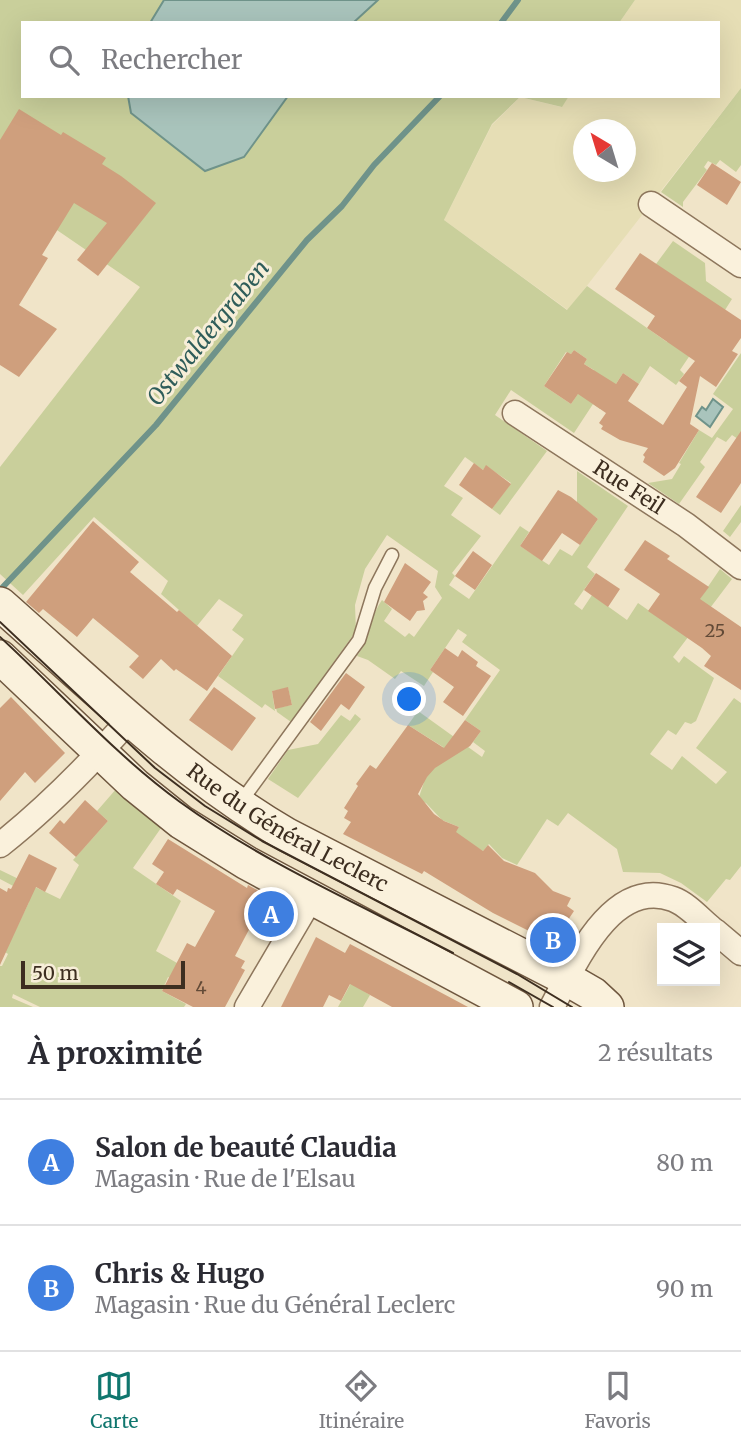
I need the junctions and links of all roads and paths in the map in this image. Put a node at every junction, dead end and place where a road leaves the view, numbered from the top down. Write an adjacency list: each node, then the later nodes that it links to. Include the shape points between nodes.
1 (651, 204): 2 (street)
2 (741, 265)
3 (515, 413): 5 (street, Rue Feil, via 686,525)
4 (392, 555): 10 (lane, via 375,588 359,640)
5 (741, 567)
6 (2, 605): 8 (main road, Rue du Général Leclerc)
7 (0, 657): 9 (main road)
8 (130, 719): 9 (street); 10 (main road, Rue du Général Leclerc)
9 (100, 753): 11 (street); 12 (main road, via 181,822)
10 (239, 805): 16 (main road, Rue du Général Leclerc)
11 (0, 845)
12 (311, 898): 17 (street); 18 (main road)
13 (704, 923): 16 (street, via 674,899 657,895 633,900 597,928)
14 (720, 936): 15 (street)
15 (741, 953)
16 (560, 993): 19 (main road, Rue du Général Leclerc, via 593,994)
17 (247, 1007)
18 (516, 1007)
19 (607, 1007)

